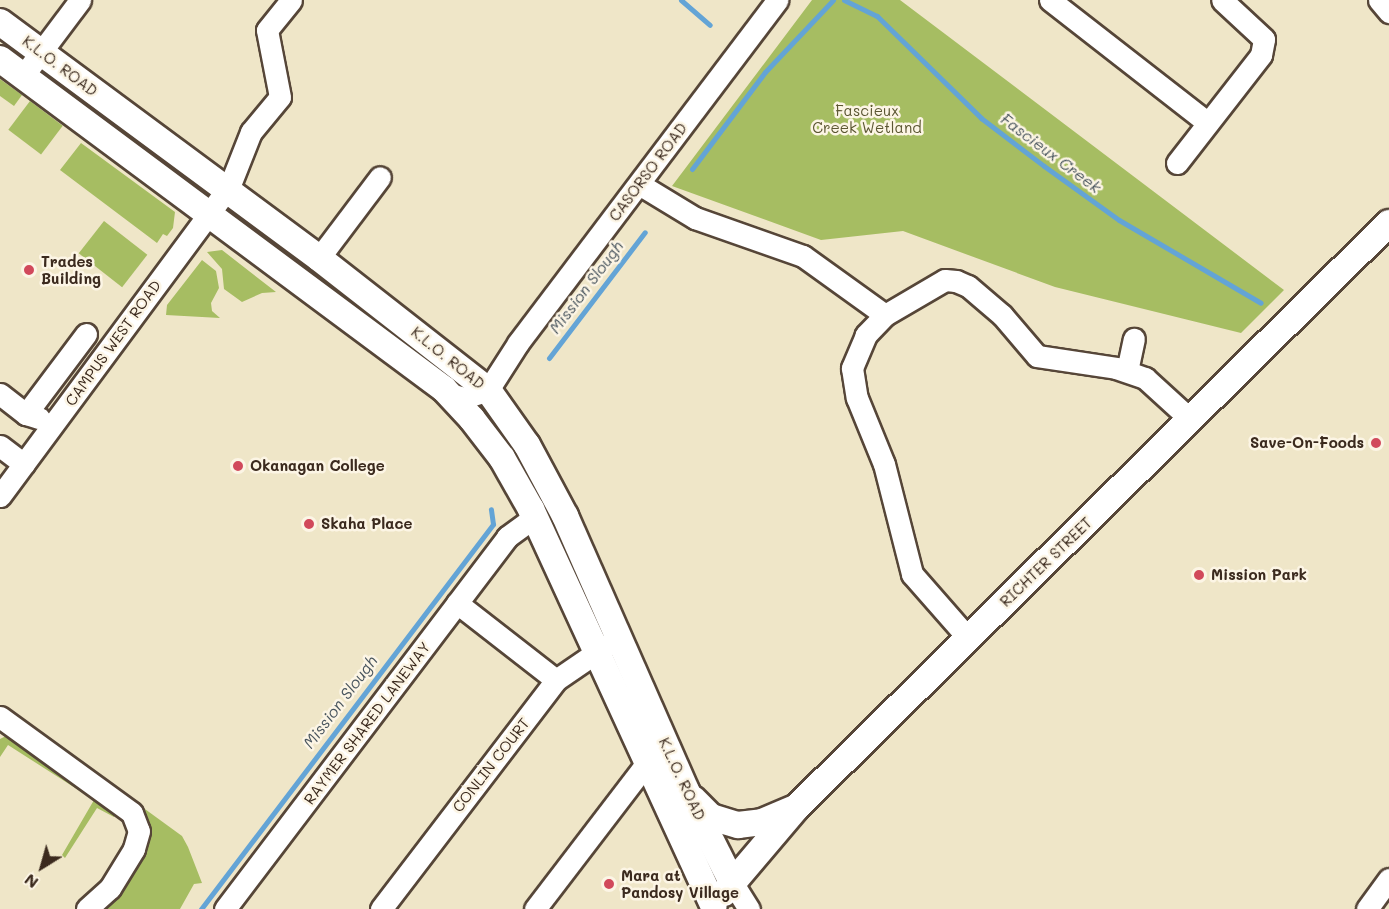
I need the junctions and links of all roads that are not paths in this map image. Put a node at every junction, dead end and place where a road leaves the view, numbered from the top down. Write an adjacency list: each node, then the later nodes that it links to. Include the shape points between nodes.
1 (80, 0): 9 (street)
2 (291, 0): 16 (street, CAMPUS WEST ROAD, via 267,30 280,97 251,132)
3 (777, 0): 15 (street, CASORSO ROAD)
4 (1050, 0): 12 (street)
5 (1222, 0): 12 (street, via 1264,39 1261,56)
6 (1378, 0): 7 (street)
7 (1389, 12)
8 (0, 22): 9 (main road, K.L.O. ROAD)
9 (41, 52): 11 (street); 16 (main road, K.L.O. ROAD)
10 (0, 59): 11 (main road, K.L.O. ROAD)
11 (23, 76): 17 (main road, K.L.O. ROAD)
12 (1208, 123): 13 (street)
13 (1177, 164)
14 (380, 177): 19 (street)
15 (639, 184): 20 (street, via 695,218 803,256); 24 (street, CASORSO ROAD, via 518,343)
16 (226, 190): 17 (street, CAMPUS WEST ROAD); 19 (main road, K.L.O. ROAD)
17 (209, 215): 26 (main road, K.L.O. ROAD); 29 (street, CAMPUS WEST ROAD)
18 (1389, 223): 28 (main road, RICHTER STREET)
19 (320, 258): 24 (main road, K.L.O. ROAD)
20 (885, 315): 23 (street, via 945,280 956,281 968,286 1002,315 1037,356); 35 (street, via 866,335 852,368 857,398 884,464 912,574)
21 (86, 334): 27 (street)
22 (1134, 339): 23 (street)
23 (1127, 371): 28 (street, via 1145,378)
24 (480, 383): 26 (street, via 464,398); 36 (main road, K.L.O. ROAD, via 527,445 566,516)
25 (0, 394): 27 (street)
26 (450, 394): 33 (main road, K.L.O. ROAD, via 502,458)
27 (26, 414): 29 (street)
28 (1191, 420): 35 (main road, RICHTER STREET)
29 (54, 423): 31 (street, CAMPUS WEST ROAD)
30 (0, 446): 31 (street)
31 (24, 464): 32 (street, CAMPUS WEST ROAD)
32 (0, 496)
33 (535, 517): 34 (street, RAYMER SHARED LANEWAY, via 507,537); 37 (main road, K.L.O. ROAD)
34 (457, 603): 38 (street); 47 (street, RAYMER SHARED LANEWAY)
35 (968, 638): 42 (main road, RICHTER STREET)
36 (619, 639): 37 (street, CONLIN COURT); 41 (main road, K.L.O. ROAD)
37 (594, 652): 38 (street, CONLIN COURT); 40 (main road, K.L.O. ROAD)
38 (556, 680): 48 (street, CONLIN COURT)
39 (0, 717): 46 (street, via 132,813 139,831 134,849 110,888)
40 (645, 764): 45 (main road, K.L.O. ROAD); 49 (street)
41 (687, 793): 42 (main road, via 711,817 738,825 762,822); 44 (main road, K.L.O. ROAD)
42 (796, 808): 44 (main road, RICHTER STREET)
43 (1389, 879): 51 (street)
44 (732, 882): 45 (main road, RICHTER STREET); 50 (street, K.L.O. ROAD)
45 (714, 908)
46 (87, 909)
47 (225, 909)
48 (381, 909)
49 (535, 909)
50 (749, 909)
51 (1367, 909)

